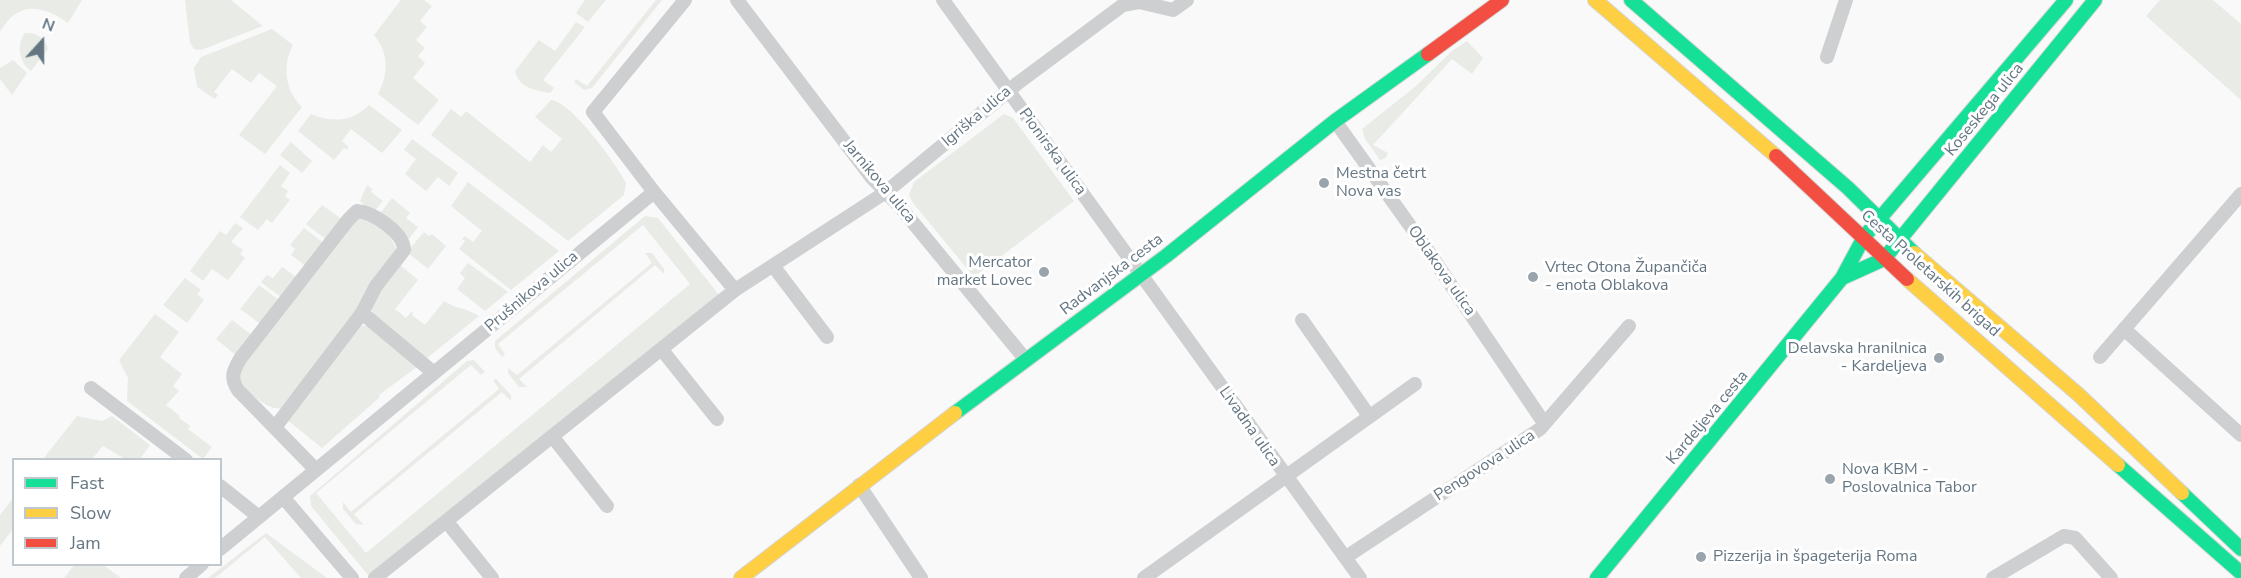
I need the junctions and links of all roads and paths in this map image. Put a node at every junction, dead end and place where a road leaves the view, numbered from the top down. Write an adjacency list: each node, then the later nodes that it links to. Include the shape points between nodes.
1 (686, 0): 16 (street, via 593,112)
2 (737, 0): 17 (street, Jarnikova ulica)
3 (943, 0): 14 (street, Pionirska ulica)
4 (1187, 0): 14 (street, Igriška ulica, via 1173,10 1139,2 1122,5)
5 (1483, 0): 12 (street)
6 (1502, 0): 12 (street, Radvanjska cesta)
7 (1595, 0): 20 (street, Cesta Proletarskih brigad)
8 (1631, 0): 19 (street, Cesta Proletarskih brigad)
9 (1846, 0): 13 (street)
10 (2066, 0): 19 (street, Koseskega ulica)
11 (2095, 0): 21 (street, Koseskega ulica)
12 (1467, 23): 15 (street, Radvanjska cesta)
13 (1827, 57)
14 (1009, 92): 17 (street, Igriška ulica); 24 (street, Pionirska ulica)
15 (1335, 121): 24 (street, Radvanjska cesta); 40 (street, Oblakova ulica)
16 (654, 192): 26 (street); 35 (street, Prušnikova ulica)
17 (886, 192): 23 (street, Igriška ulica); 34 (street, Jarnikova ulica)
18 (2241, 194): 30 (street)
19 (1880, 218): 20 (street, Koseskega ulica); 21 (street, Cesta Proletarskih brigad)
20 (1864, 237): 22 (street, Cesta Proletarskih brigad); 25 (street, Kardeljeva cesta)
21 (1900, 241): 22 (street, Koseskega ulica); 54 (street, Cesta Proletarskih brigad, via 2079,395)
22 (1884, 259): 25 (street); 57 (street, Cesta Proletarskih brigad)
23 (774, 267): 26 (street, Igriška ulica); 31 (street)
24 (1141, 273): 34 (street, Radvanjska cesta); 46 (street, Livadna ulica)
25 (1842, 278): 66 (street, Kardeljeva cesta)
26 (735, 290): 32 (street, Igriška ulica)
27 (362, 313): 35 (street); 41 (street); 41 (street, via 368,298 405,246 374,216 357,211 233,372 238,390)
28 (1302, 320): 38 (street)
29 (1629, 326): 40 (street, Pengovova ulica)
30 (2124, 329): 33 (street); 42 (street)
31 (827, 337)
32 (663, 350): 39 (street); 43 (street, Igriška ulica)
33 (2100, 357)
34 (1026, 360): 47 (street, Radvanjska cesta)
35 (434, 373): 45 (street, Prušnikova ulica)
36 (1416, 384): 38 (street)
37 (92, 388): 44 (street)
38 (1369, 416): 46 (street)
39 (717, 419)
40 (1544, 423): 55 (street, Pengovova ulica)
41 (276, 426): 45 (street)
42 (2241, 435)
43 (552, 436): 50 (street); 52 (street, Igriška ulica)
44 (185, 458)
45 (316, 470): 49 (street, Prušnikova ulica)
46 (1285, 478): 55 (street, Livadna ulica); 64 (street)
47 (859, 485): 62 (street, Radvanjska cesta); 63 (street)
48 (222, 488): 51 (street)
49 (283, 497): 51 (street, Prušnikova ulica); 59 (street)
50 (607, 506)
51 (260, 518): 53 (street, Prušnikova ulica)
52 (447, 522): 60 (street, Igriška ulica); 61 (street)
53 (222, 547)
54 (2241, 549)
55 (1346, 557): 65 (street, Livadna ulica)
56 (200, 566): 58 (street)
57 (2241, 573)
58 (186, 578)
59 (352, 578)
60 (375, 578)
61 (492, 578)
62 (741, 578)
63 (921, 578)
64 (1144, 578)
65 (1360, 578)
66 (1597, 578)
67 (1993, 578): 68 (street, via 2064,536 2075,538)
68 (2111, 578)

